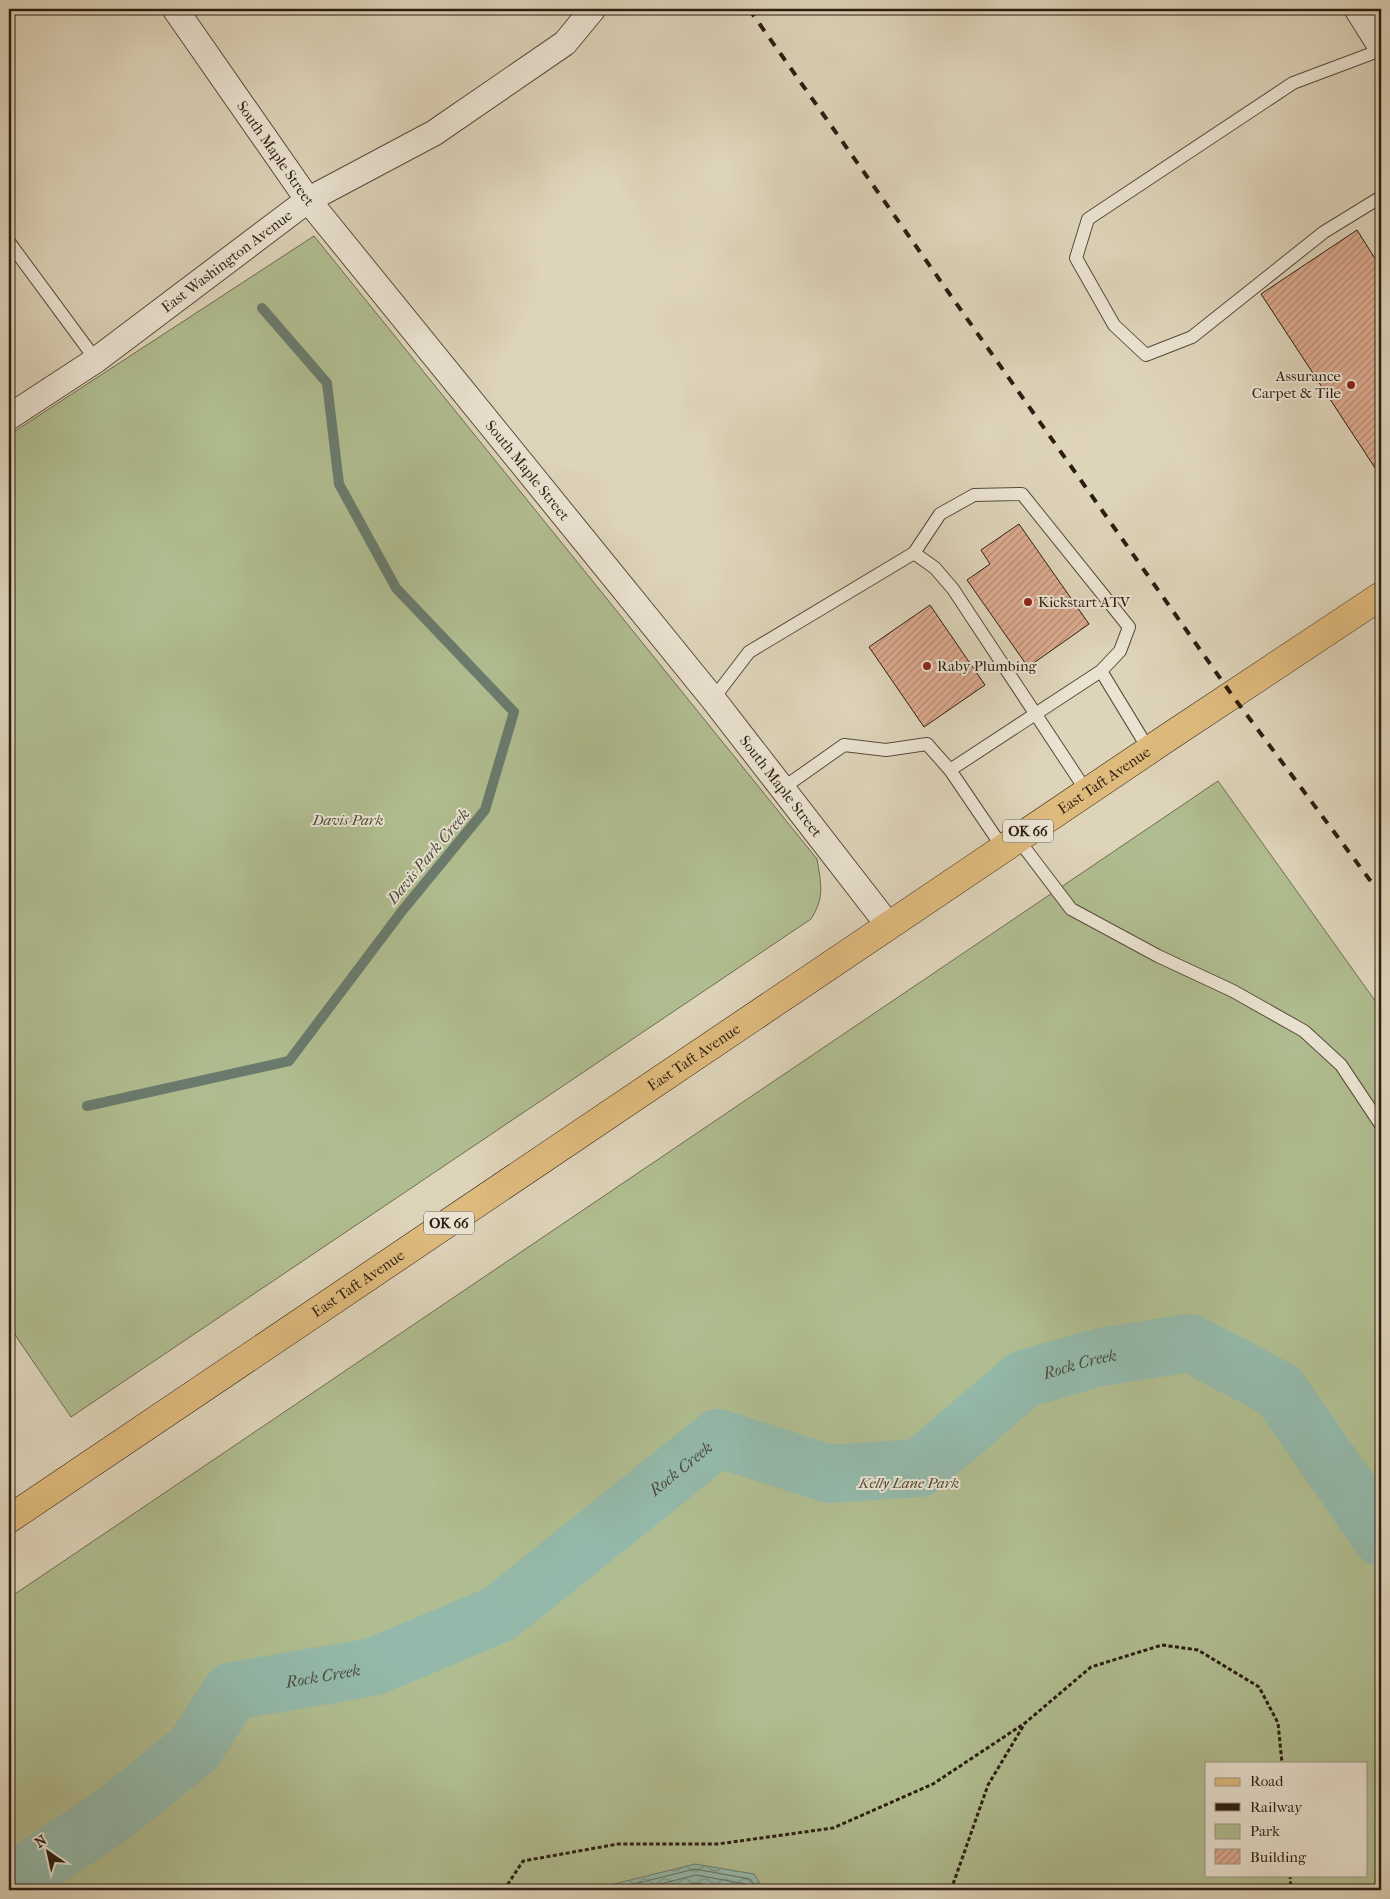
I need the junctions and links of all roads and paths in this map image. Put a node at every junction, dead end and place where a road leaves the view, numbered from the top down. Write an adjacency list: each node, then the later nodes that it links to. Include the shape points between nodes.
1 (175, 9): 6 (street, South Maple Street)
2 (593, 9): 6 (street, East Washington Avenue, via 565,43 434,133)
3 (1357, 9): 4 (street)
4 (1381, 48): 5 (lane, via 1293,83 1088,219 1076,258 1114,325 1146,355 1192,337 1324,232)
5 (1381, 197)
6 (308, 200): 8 (street, East Washington Avenue); 13 (street, South Maple Street)
7 (9, 242): 8 (lane)
8 (96, 360): 9 (street, East Washington Avenue)
9 (9, 417)
10 (914, 554): 12 (lane, via 940,514 974,495 1022,494 1129,627 1120,651); 13 (lane, via 749,652); 14 (lane, via 935,568 953,589)
11 (1381, 596): 15 (main road, East Taft Avenue / OK 66)
12 (1101, 671): 14 (lane); 15 (lane)
13 (713, 699): 17 (street, South Maple Street)
14 (1035, 713): 16 (lane); 18 (lane)
15 (1149, 750): 18 (main road, East Taft Avenue / OK 66)
16 (950, 770): 17 (lane, via 927,744 886,750 844,745); 19 (lane)
17 (782, 788): 20 (street, South Maple Street)
18 (1087, 792): 19 (main road, East Taft Avenue / OK 66)
19 (1010, 843): 20 (main road, East Taft Avenue / OK 66); 21 (lane, via 1071,909 1158,956 1233,991 1304,1031 1341,1065)
20 (889, 926): 22 (main road, East Taft Avenue / OK 66)
21 (1381, 1125)
22 (9, 1519)
23 (1025, 1723): 24 (path, via 1091,1667 1162,1645 1198,1650 1259,1687 1278,1722); 26 (path, via 933,1784 834,1828 718,1844 618,1844 524,1861); 27 (path, via 988,1785)
24 (1282, 1762)
25 (1290, 1876): 28 (path)
26 (504, 1890)
27 (951, 1890)
28 (1291, 1890)

